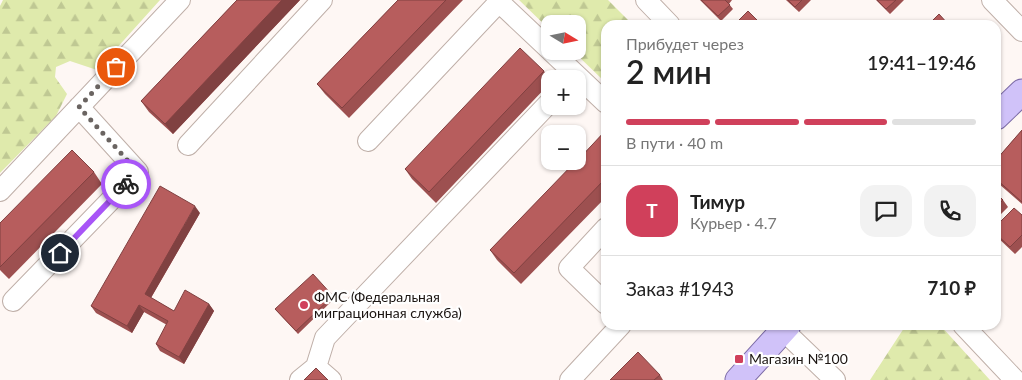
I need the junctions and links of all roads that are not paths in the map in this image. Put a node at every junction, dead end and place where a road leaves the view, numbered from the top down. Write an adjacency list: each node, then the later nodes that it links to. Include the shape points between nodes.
1 (180, 0): 14 (street)
2 (322, 0): 18 (street)
3 (646, 0): 6 (street)
4 (992, 0): 7 (street)
5 (498, 1): 8 (street); 17 (street)
6 (665, 20)
7 (1022, 31)
8 (541, 42)
9 (559, 60): 10 (street)
10 (568, 70)
11 (586, 87): 13 (street)
12 (1022, 92): 16 (main road)
13 (601, 99)
14 (79, 107): 19 (street); 22 (street, via 138,172)
15 (541, 111): 27 (street, via 325,338)
16 (1001, 112)
17 (368, 142)
18 (188, 145)
19 (0, 191)
20 (601, 233): 21 (street, via 569,268)
21 (601, 299)
22 (12, 301)
23 (616, 330): 29 (street)
24 (783, 330): 30 (main road)
25 (789, 330): 31 (street)
26 (967, 330): 32 (street)
27 (324, 374): 28 (street)
28 (300, 380)
29 (570, 380)
30 (738, 380)
31 (835, 380)
32 (1015, 380)

